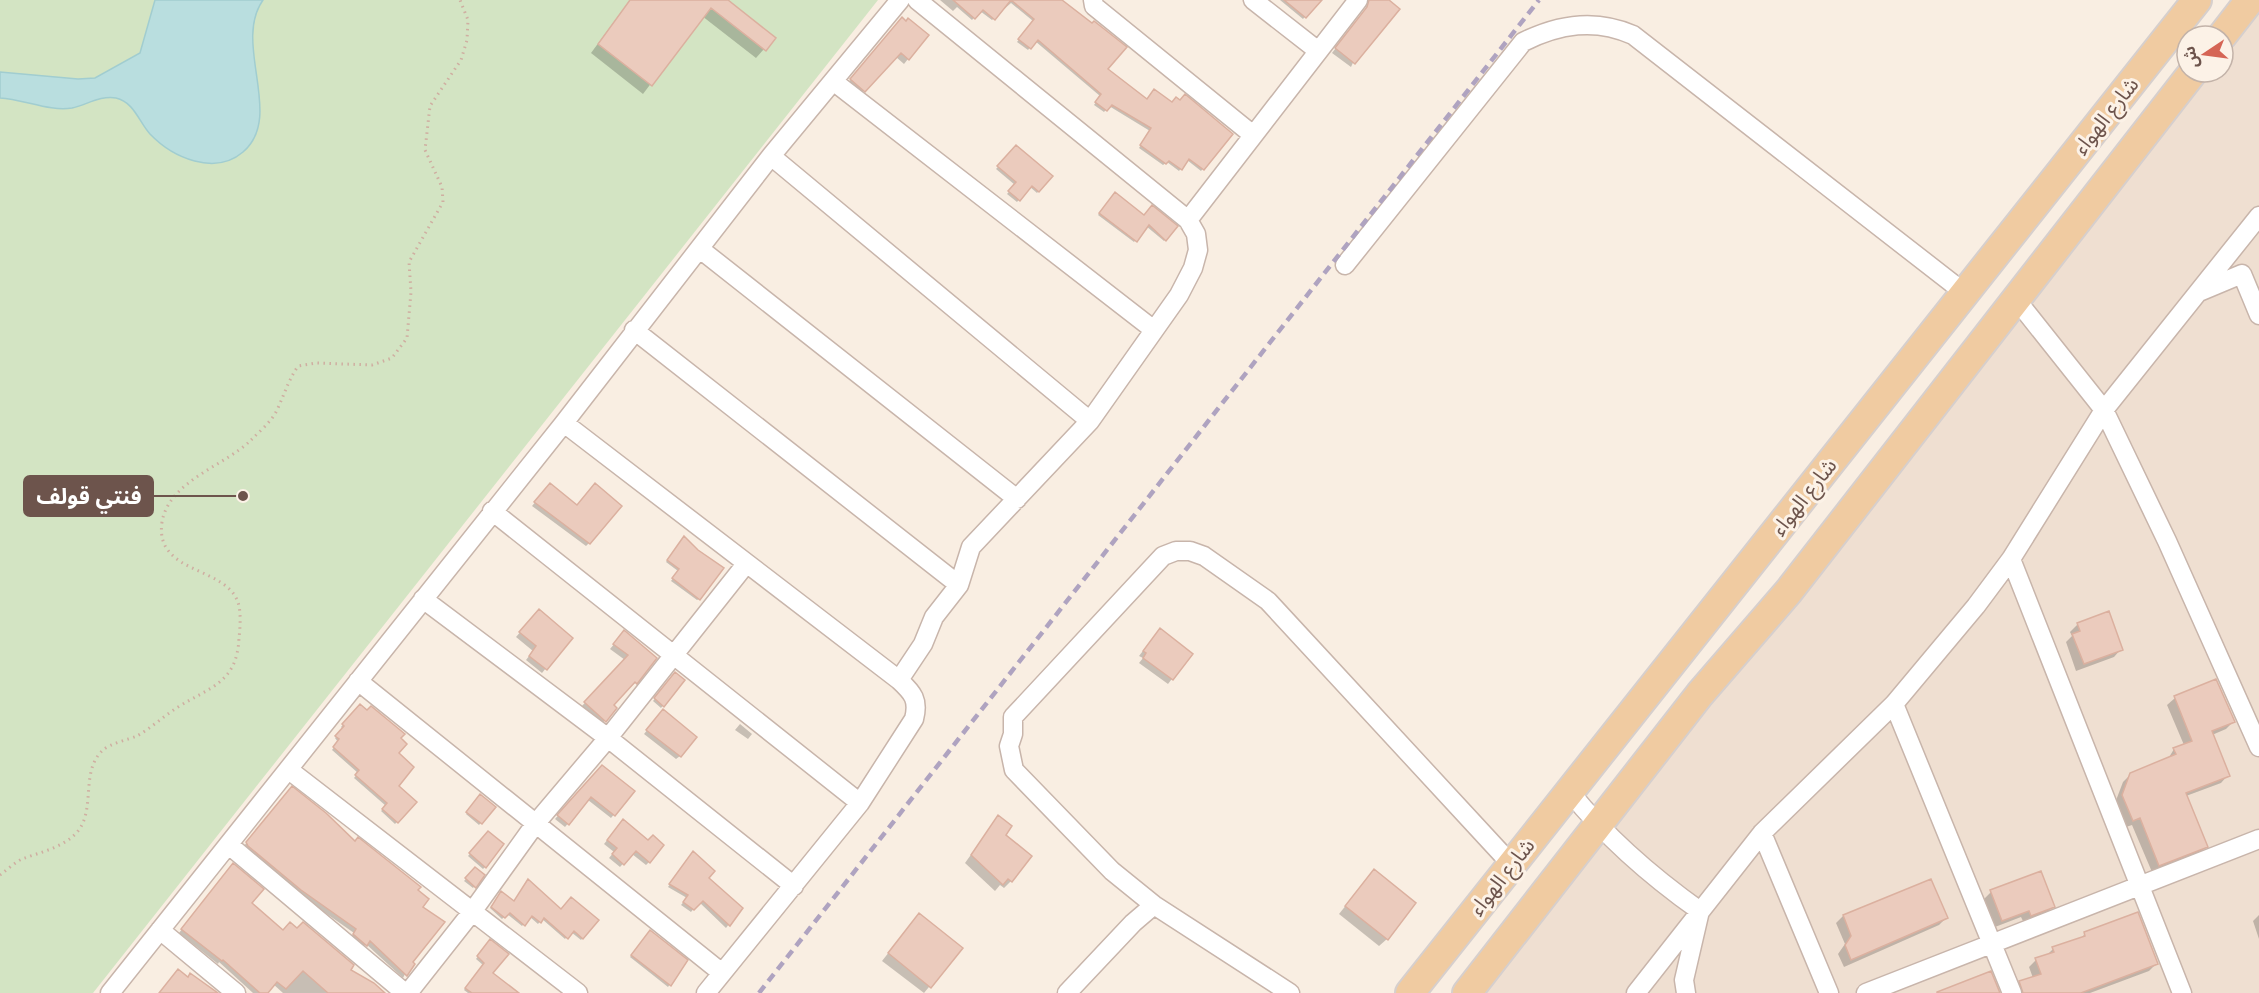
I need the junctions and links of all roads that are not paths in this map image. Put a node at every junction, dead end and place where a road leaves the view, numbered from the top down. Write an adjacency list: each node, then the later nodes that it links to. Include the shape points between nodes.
1 (900, 0): 10 (street)
2 (917, 0): 15 (street)
3 (1093, 0): 12 (street, via 1094,6)
4 (1253, 0): 9 (street)
5 (1358, 0): 9 (street)
6 (2197, 0): 19 (main road, شارع الهواء)
7 (2250, 0): 8 (main road)
8 (2231, 24)
9 (1317, 51): 12 (street)
10 (833, 81): 13 (street); 23 (street)
11 (2184, 84): 20 (main road, شارع الهواء)
12 (1253, 135): 15 (street)
13 (771, 156): 16 (street); 25 (street)
14 (2259, 216): 18 (street)
15 (1188, 220): 23 (street, via 1196,234 1198,250 1193,268)
16 (699, 249): 22 (street); 27 (street)
17 (1345, 265): 19 (street, via 1522,42 1556,27 1599,25 1633,35)
18 (2199, 291): 21 (street, via 2242,274); 24 (street)
19 (1966, 294): 40 (main road, شارع الهواء)
20 (2015, 298): 24 (street); 43 (main road, شارع الهواء, via 1789,591 1700,694)
21 (2259, 315)
22 (634, 330): 26 (street); 31 (street)
23 (1154, 330): 25 (street)
24 (2104, 410): 29 (street); 38 (street)
25 (1090, 421): 27 (street)
26 (564, 423): 28 (street); 30 (street)
27 (1017, 499): 31 (street, via 971,547)
28 (492, 511): 32 (street); 33 (street)
29 (2011, 559): 36 (street); 49 (street)
30 (746, 564): 33 (street); 34 (street)
31 (959, 585): 34 (street, via 934,617 923,644)
32 (423, 599): 35 (street); 37 (street)
33 (674, 652): 37 (street); 41 (street)
34 (899, 680): 41 (street, via 913,693 918,706 914,719)
35 (358, 681): 39 (street); 42 (street)
36 (1894, 704): 44 (street); 54 (street)
37 (608, 738): 42 (street); 48 (street)
38 (2259, 747)
39 (289, 770): 46 (street); 51 (street)
40 (1570, 792): 43 (street); 47 (main road, شارع الهواء)
41 (860, 802): 48 (street)
42 (536, 823): 51 (street); 55 (street)
43 (1596, 825): 52 (street); 64 (main road, شارع الهواء)
44 (1762, 833): 52 (street); 67 (street)
45 (2259, 839): 49 (street)
46 (229, 845): 53 (street); 58 (street)
47 (1512, 865): 50 (street, via 1268,601 1204,556 1176,551 1163,556 1020,708 1013,717 1009,746 1014,770 1112,871); 63 (main road, شارع الهواء)
48 (794, 886): 55 (street)
49 (2138, 886): 54 (street); 70 (street)
50 (1154, 905): 61 (street); 62 (street)
51 (472, 912): 58 (street); 59 (street)
52 (1700, 912): 65 (street); 66 (street, via 1684,980)
53 (160, 930): 56 (street); 57 (street)
54 (1993, 943): 68 (street); 69 (street)
55 (722, 973): 60 (street)
56 (110, 993)
57 (236, 993)
58 (406, 993)
59 (578, 993)
60 (706, 993)
61 (1067, 993)
62 (1290, 993)
63 (1410, 993)
64 (1467, 993)
65 (1636, 993)
66 (1686, 993)
67 (1829, 993)
68 (1866, 993)
69 (2012, 993)
70 (2182, 993)

